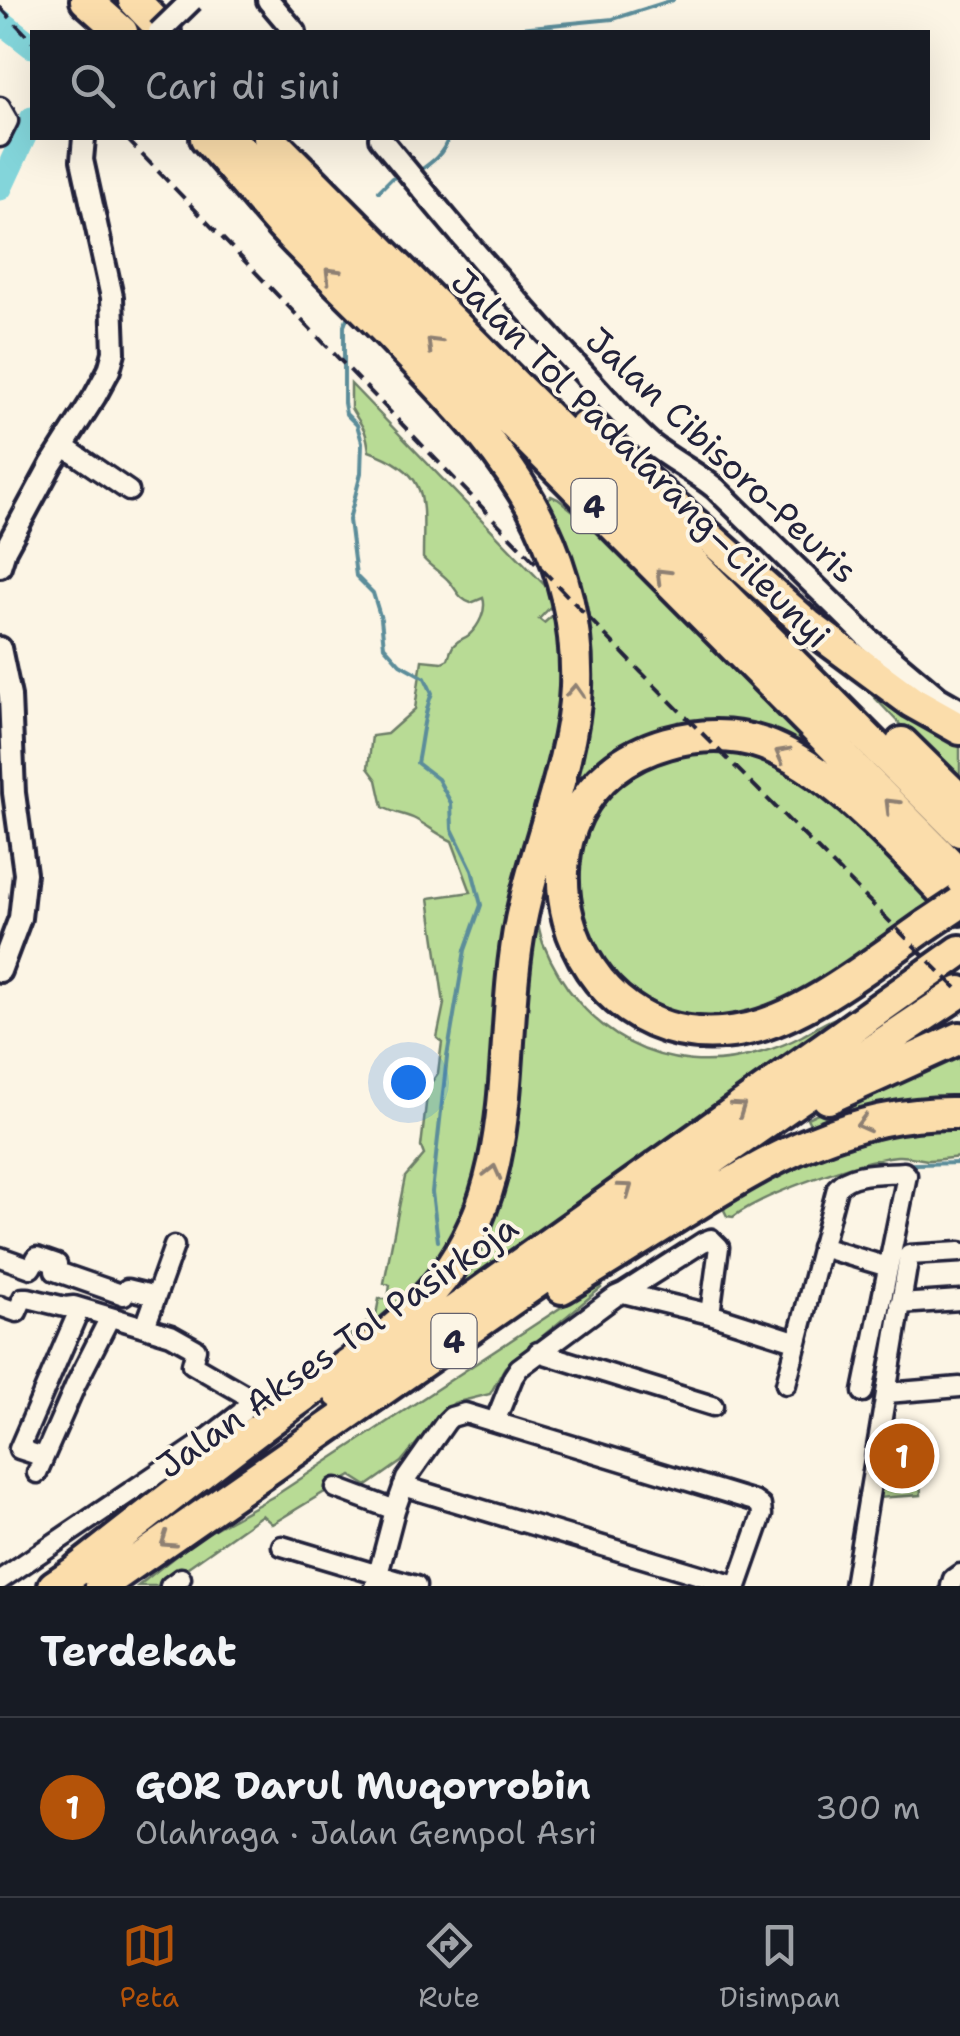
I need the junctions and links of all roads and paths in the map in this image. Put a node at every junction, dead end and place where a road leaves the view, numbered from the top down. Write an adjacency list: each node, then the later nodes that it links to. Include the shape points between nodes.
1 (134, 0): 6 (highway)
2 (192, 0): 7 (street, bridge)
3 (268, 0): 8 (street)
4 (89, 3): 5 (highway)
5 (116, 30)
6 (160, 30)
7 (164, 30)
8 (293, 30)
9 (0, 107): 10 (street, via 8,121)
10 (0, 136)
11 (84, 140): 18 (street, via 82,160 112,297 114,352 96,396)
12 (208, 140): 24 (highway, one-way to 12, via 574,705 575,643 559,570 526,495 473,424)
13 (231, 140): 27 (highway, Jalan Tol Padalarang–Cileunyi / 4, one-way to 13)
14 (273, 140): 26 (highway, Jalan Tol Padalarang–Cileunyi / 4)
15 (274, 140): 17 (highway, via 406,253)
16 (382, 140): 22 (street, Jalan Cibisoro-Peuris, via 641,434 715,488 870,640)
17 (585, 427): 23 (highway, via 808,625); 25 (highway)
18 (63, 446): 19 (street); 20 (street)
19 (128, 491)
20 (0, 566)
21 (0, 648): 30 (street, via 24,873 20,918)
22 (960, 710)
23 (960, 729)
24 (557, 786): 29 (highway, via 545,874 555,939 596,1003 650,1038 716,1050 774,1038); 67 (highway, one-way to 24, via 214,1463 382,1337 455,1261 496,1163 516,949)
25 (960, 800)
26 (960, 831)
27 (960, 874)
28 (960, 906): 29 (highway, bridge); 29 (highway, one-way to 29, via 822,778 782,752 745,739 700,736 636,755 588,796 566,847 565,908 587,965 614,997 677,1029 724,1032 768,1023)
29 (946, 934): 34 (highway, 4, one-way to 29)
30 (0, 971)
31 (960, 992): 34 (highway, via 798,1100)
32 (960, 1038): 34 (highway, 4)
33 (960, 1113): 61 (highway, one-way to 61, via 866,1123 768,1161)
34 (667, 1176): 61 (highway, Jalan Akses Tol Pasirkoja / 4); 67 (highway, Jalan Akses Tol Pasirkoja / 4, one-way to 34, via 376,1368)
35 (174, 1246): 42 (street)
36 (822, 1247): 39 (street); 39 (street, via 840,1183 904,1172); 50 (street)
37 (960, 1252): 44 (street, via 909,1256)
38 (0, 1257): 40 (street, via 31,1268 37,1257)
39 (888, 1267): 54 (street)
40 (84, 1281): 42 (street, via 124,1295 127,1289); 46 (street)
41 (623, 1293): 47 (street); 47 (street, via 711,1239 719,1247); 51 (street)
42 (156, 1296): 49 (street)
43 (960, 1300): 44 (street)
44 (900, 1304): 55 (street)
45 (0, 1306): 46 (street, via 17,1312 28,1298)
46 (77, 1307): 48 (street); 58 (street)
47 (710, 1314): 50 (street)
48 (110, 1317): 49 (street); 58 (street, via 41,1465)
49 (145, 1327): 65 (street, via 196,1349 192,1364 244,1394 246,1408)
50 (796, 1341): 52 (street)
51 (538, 1352): 56 (street); 57 (street, via 512,1377)
52 (786, 1384)
53 (960, 1387): 55 (street)
54 (863, 1392)
55 (887, 1394): 70 (street)
56 (713, 1406)
57 (495, 1422): 59 (street, via 466,1413 452,1417); 69 (street, via 754,1501 762,1515)
58 (10, 1450)
59 (403, 1486): 62 (street); 69 (street)
60 (336, 1488): 62 (street)
61 (234, 1495): 67 (highway, Jalan Akses Tol Pasirkoja / 4, one-way to 67)
62 (394, 1510): 66 (street)
63 (282, 1546): 66 (street)
64 (960, 1574): 71 (street)
65 (0, 1580)
66 (377, 1580): 68 (street)
67 (77, 1581)
68 (416, 1586)
69 (737, 1586)
70 (854, 1586)
71 (951, 1586)

